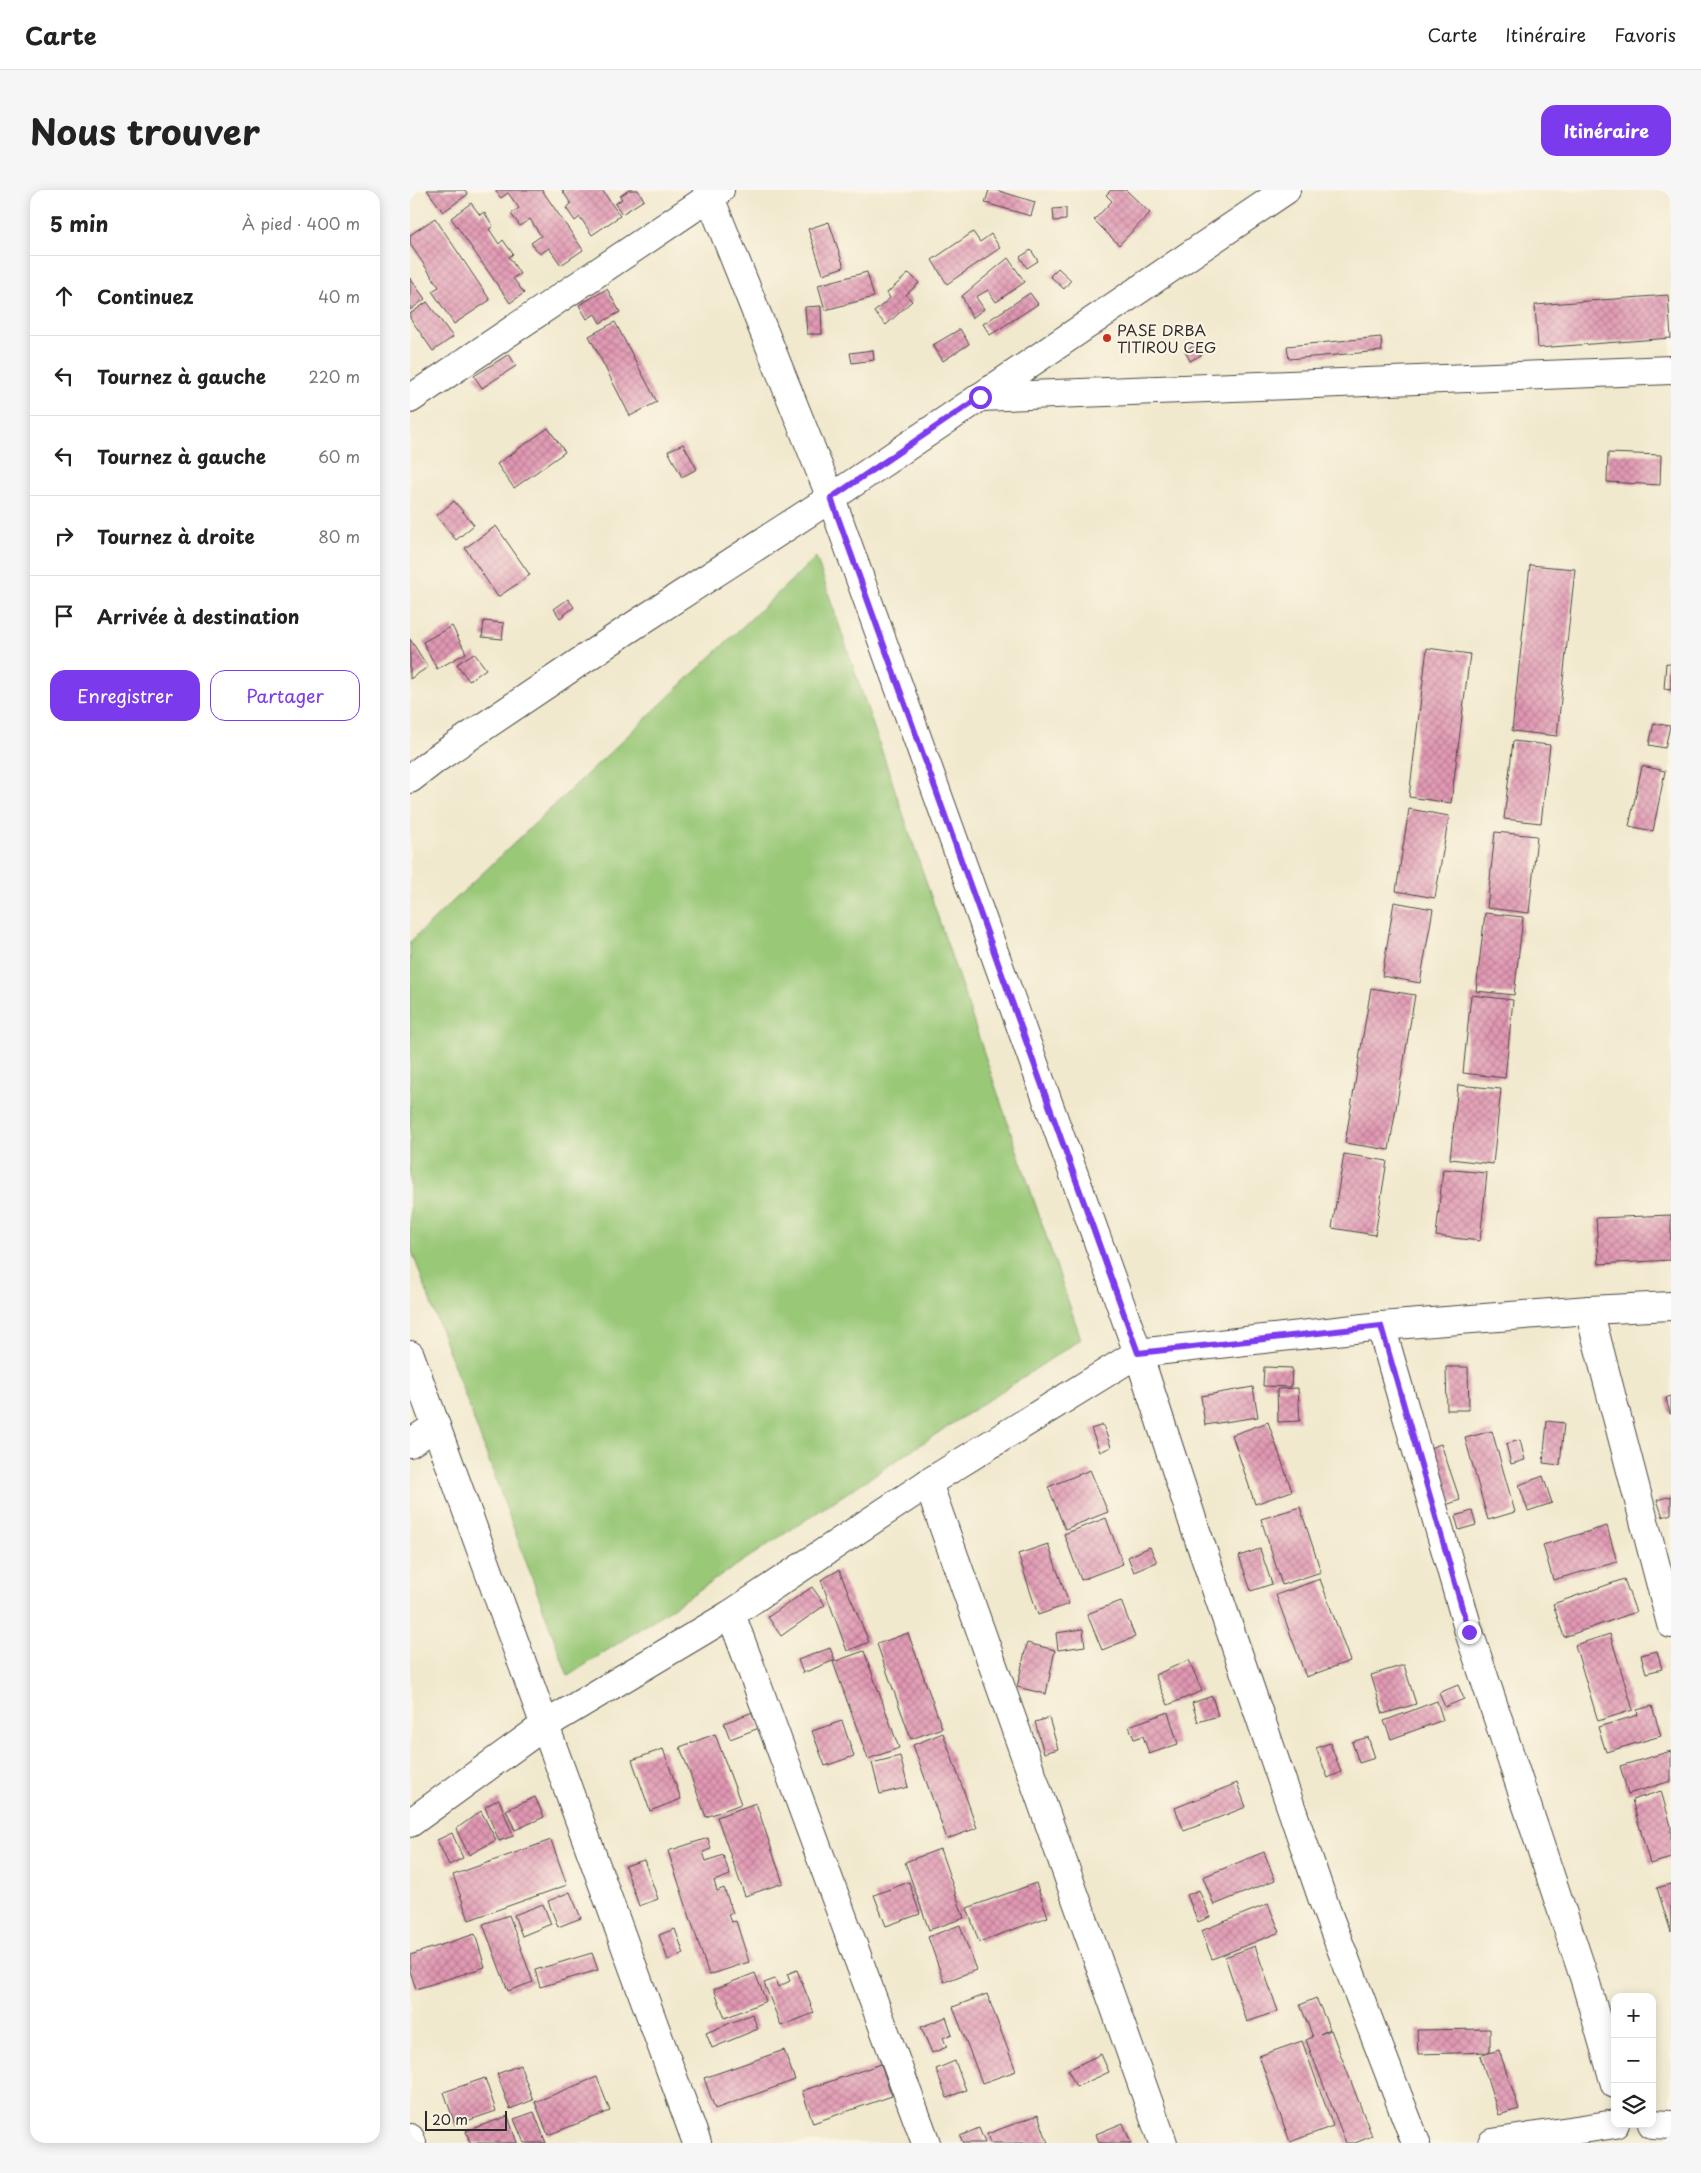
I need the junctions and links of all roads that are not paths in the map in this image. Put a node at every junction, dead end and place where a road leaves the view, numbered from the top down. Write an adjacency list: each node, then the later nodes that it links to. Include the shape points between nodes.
1 (1286, 190): 4 (street)
2 (712, 192): 5 (street); 6 (street)
3 (1671, 370): 4 (street)
4 (980, 397): 6 (street)
5 (410, 399)
6 (831, 498): 7 (street, via 627,630); 11 (street)
7 (410, 779)
8 (1671, 1306): 9 (street)
9 (1589, 1310): 10 (street); 17 (street)
10 (1381, 1326): 11 (street); 20 (street, via 1469,1632 1586,1980)
11 (1138, 1353): 15 (street); 29 (street, via 1327,1912)
12 (410, 1355): 13 (street)
13 (436, 1426): 14 (street); 18 (street)
14 (410, 1443)
15 (928, 1482): 16 (street); 28 (street)
16 (731, 1614): 18 (street); 27 (street)
17 (1671, 1624)
18 (545, 1725): 19 (street); 26 (street)
19 (410, 1823)
20 (1615, 2083)
21 (1656, 2124): 23 (street)
22 (1611, 2125): 30 (street)
23 (1671, 2125)
24 (410, 2138): 25 (street)
25 (412, 2143)
26 (697, 2143)
27 (926, 2143)
28 (1163, 2143)
29 (1416, 2143)
30 (1492, 2143)

